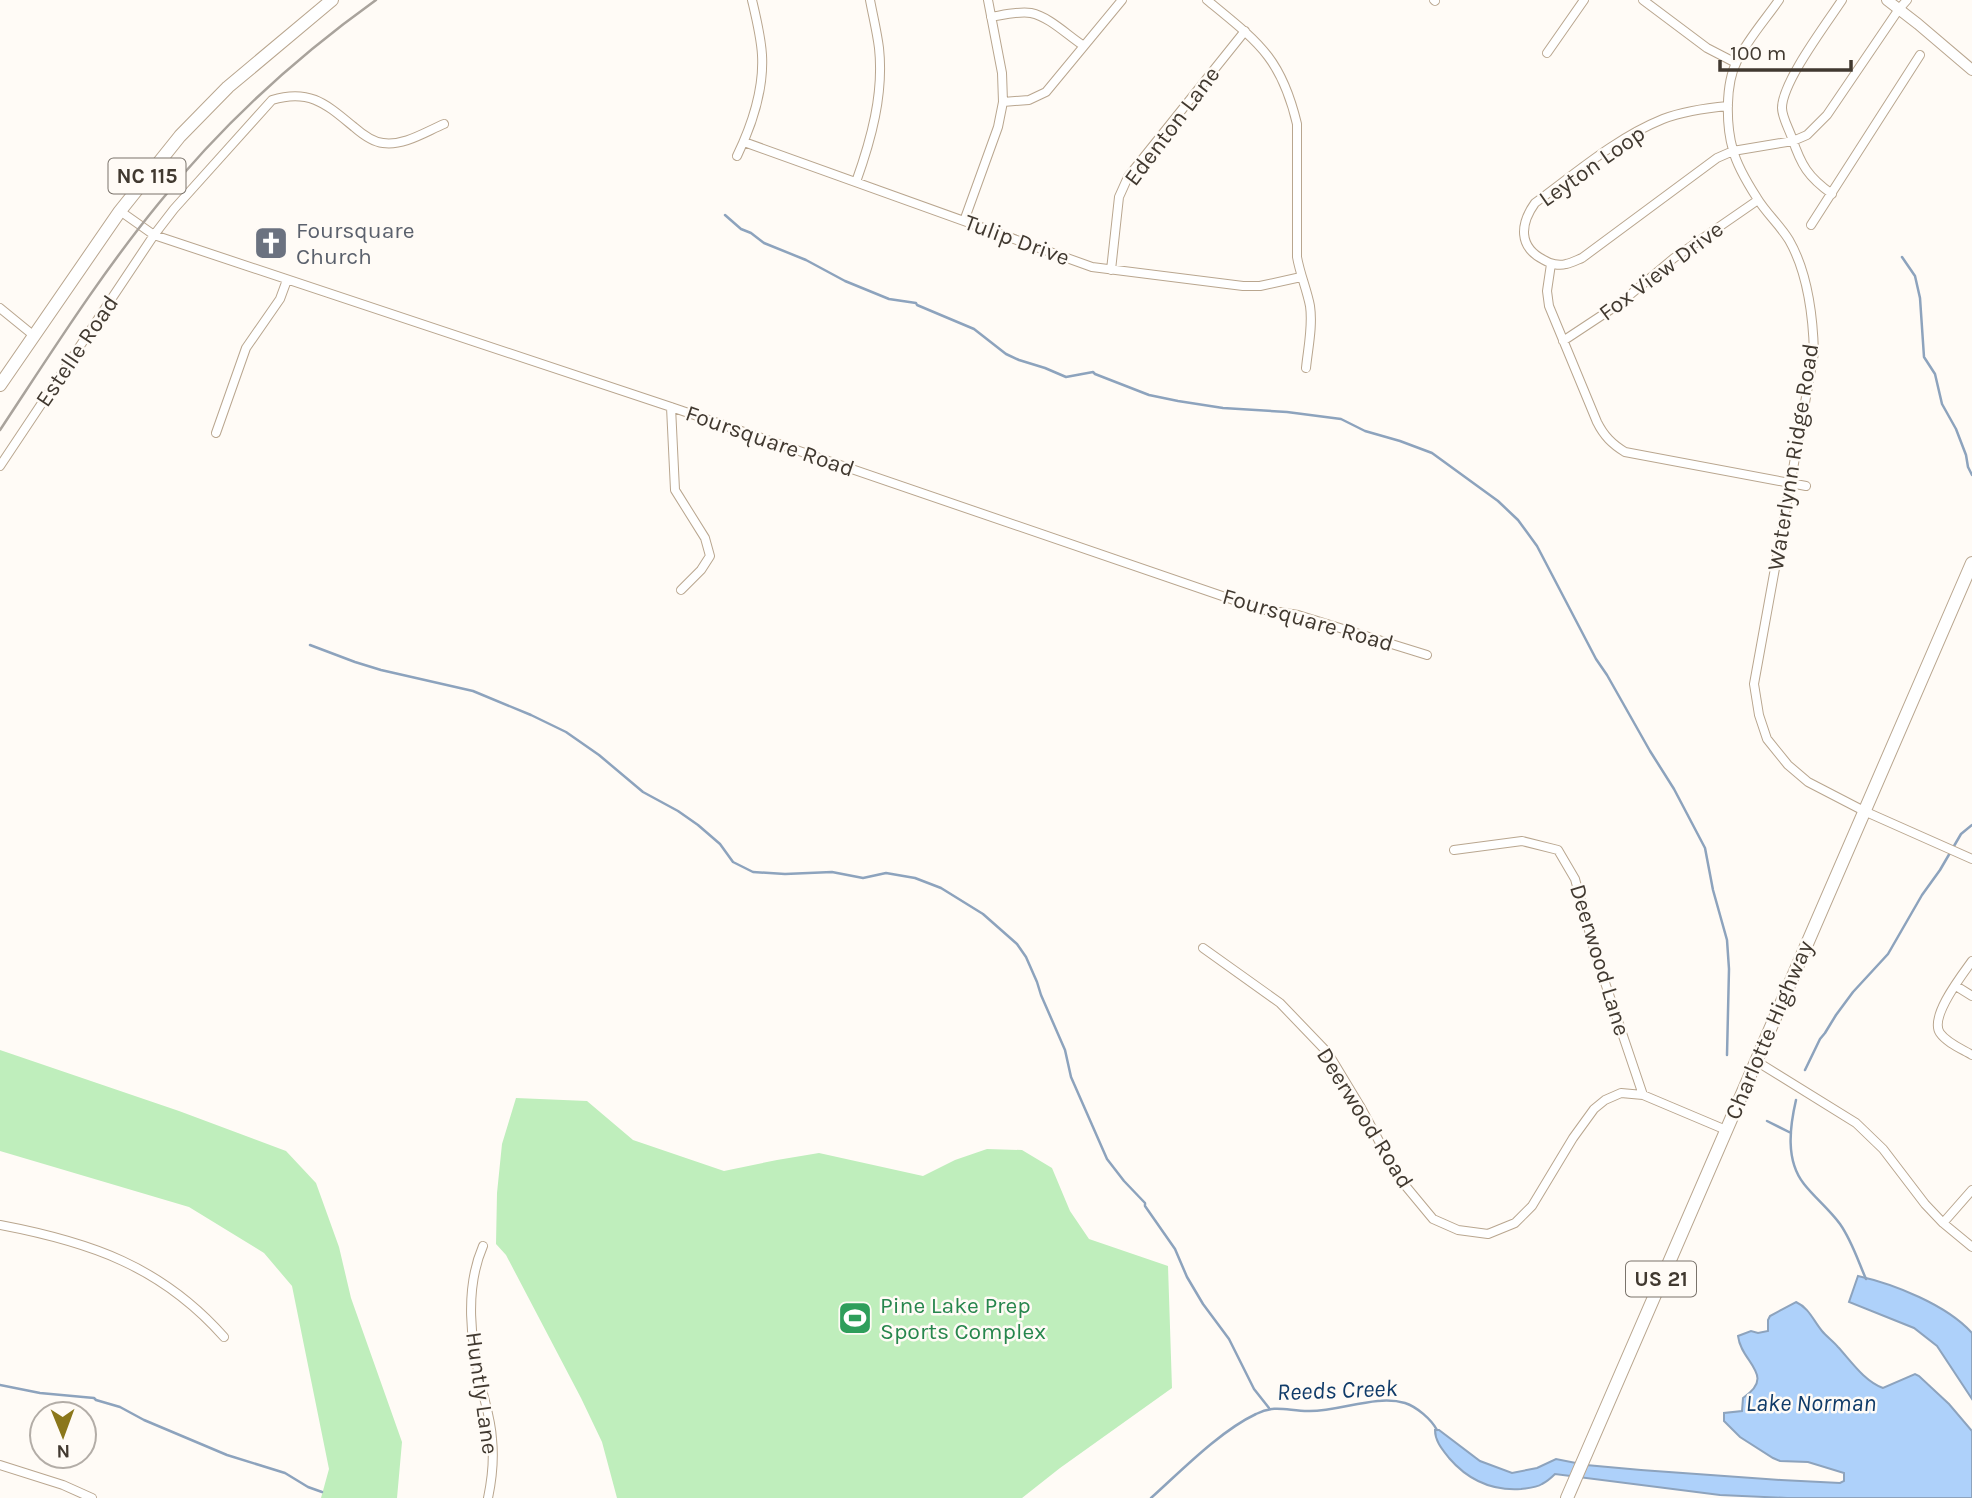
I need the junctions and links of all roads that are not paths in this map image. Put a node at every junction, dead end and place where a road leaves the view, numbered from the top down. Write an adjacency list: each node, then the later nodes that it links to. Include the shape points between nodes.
1 (332, 0): 31 (main road, NC 115, via 228,87 180,136)
2 (752, 0): 25 (street, via 762,74)
3 (870, 0): 28 (street, via 880,82 869,144)
4 (988, 0): 14 (street)
5 (1122, 0): 16 (street)
6 (1207, 0): 15 (street)
7 (1584, 0): 17 (street)
8 (1643, 0): 19 (street, via 1707,48)
9 (1780, 0): 19 (street, Waterlynn Ridge Road)
10 (1842, 0): 24 (street, via 1784,92 1782,109)
11 (1887, 0): 13 (street)
12 (1907, 0): 13 (street)
13 (1899, 9): 20 (street); 24 (street, via 1827,115 1807,135)
14 (991, 17): 16 (street, via 1031,13); 21 (street)
15 (1245, 32): 36 (street, Edenton Lane, via 1128,177 1119,197); 37 (street, via 1278,68 1297,124)
16 (1084, 46): 21 (street, via 1046,92 1029,100)
17 (1547, 53)
18 (1920, 55): 29 (street)
19 (1736, 63): 22 (street, Waterlynn Ridge Road)
20 (1972, 70)
21 (1003, 102): 32 (street)
22 (1728, 106): 26 (street, Waterlynn Ridge Road); 35 (street, Leyton Loop, via 1666,118 1640,129 1535,203 1527,214 1525,240 1530,251)
23 (444, 124): 34 (street, Estelle Road, via 403,142 380,143 318,100 287,95 272,100)
24 (1793, 141): 26 (street); 29 (street, via 1806,172)
25 (744, 142): 27 (street); 28 (street, Tulip Drive)
26 (1733, 151): 30 (street, Waterlynn Ridge Road); 35 (street, via 1582,258)
27 (737, 156)
28 (856, 182): 32 (street, Tulip Drive)
29 (1832, 194): 33 (street)
30 (1758, 200): 41 (street, Fox View Drive); 47 (street, Waterlynn Ridge Road, via 1789,240 1801,268 1813,322 1814,354)
31 (120, 211): 34 (street, Foursquare Road); 40 (main road, NC 115)
32 (964, 221): 36 (street, Tulip Drive)
33 (1811, 225)
34 (154, 235): 38 (street, Foursquare Road); 46 (street, Estelle Road)
35 (1551, 264): 41 (street, via 1549,306)
36 (1111, 270): 37 (street, Tulip Drive, via 1244,286)
37 (1301, 277): 42 (street, via 1311,317)
38 (288, 281): 44 (street, Foursquare Road); 45 (street, via 246,348)
39 (0, 308): 40 (street)
40 (33, 335): 43 (main road, NC 115)
41 (1563, 341): 47 (street, via 1597,422 1613,445 1626,452)
42 (1306, 368)
43 (0, 385)
44 (671, 407): 50 (street, via 676,490 705,538 710,556); 51 (street, Foursquare Road, via 1251,606 1298,615)
45 (216, 433)
46 (0, 466)
47 (1791, 482): 48 (street); 52 (street, Waterlynn Ridge Road, via 1755,684 1759,715 1767,738 1788,765 1808,782)
48 (1806, 486)
49 (1972, 563): 52 (main road, Charlotte Highway / US 21)
50 (681, 590)
51 (1427, 654)
52 (1864, 811): 54 (street, Waterlynn Ridge Road); 60 (main road, Charlotte Highway / US 21)
53 (1454, 850): 61 (street, Deerwood Lane, via 1522,841 1558,849 1575,879)
54 (1972, 859)
55 (1203, 948): 61 (street, Deerwood Road, via 1280,1003 1328,1053 1399,1178 1433,1219 1458,1230 1488,1234 1515,1223 1532,1206 1594,1109 1621,1093)
56 (1972, 961): 57 (street)
57 (1956, 986): 58 (street); 59 (street, via 1941,1010 1938,1031)
58 (1972, 996)
59 (1972, 1055)
60 (1756, 1061): 62 (main road, Charlotte Highway / US 21); 64 (street, via 1856,1123)
61 (1643, 1095): 62 (street, Deerwood Road)
62 (1726, 1130): 72 (main road, Charlotte Highway / US 21)
63 (1972, 1190): 64 (street)
64 (1943, 1223): 67 (street)
65 (0, 1225): 68 (street, via 92,1247 121,1259 163,1283)
66 (483, 1246): 71 (street, Huntly Lane, via 474,1273 471,1309 473,1350 492,1439)
67 (1972, 1247)
68 (223, 1337)
69 (0, 1465): 70 (street)
70 (92, 1498)
71 (488, 1498)
72 (1567, 1498)

